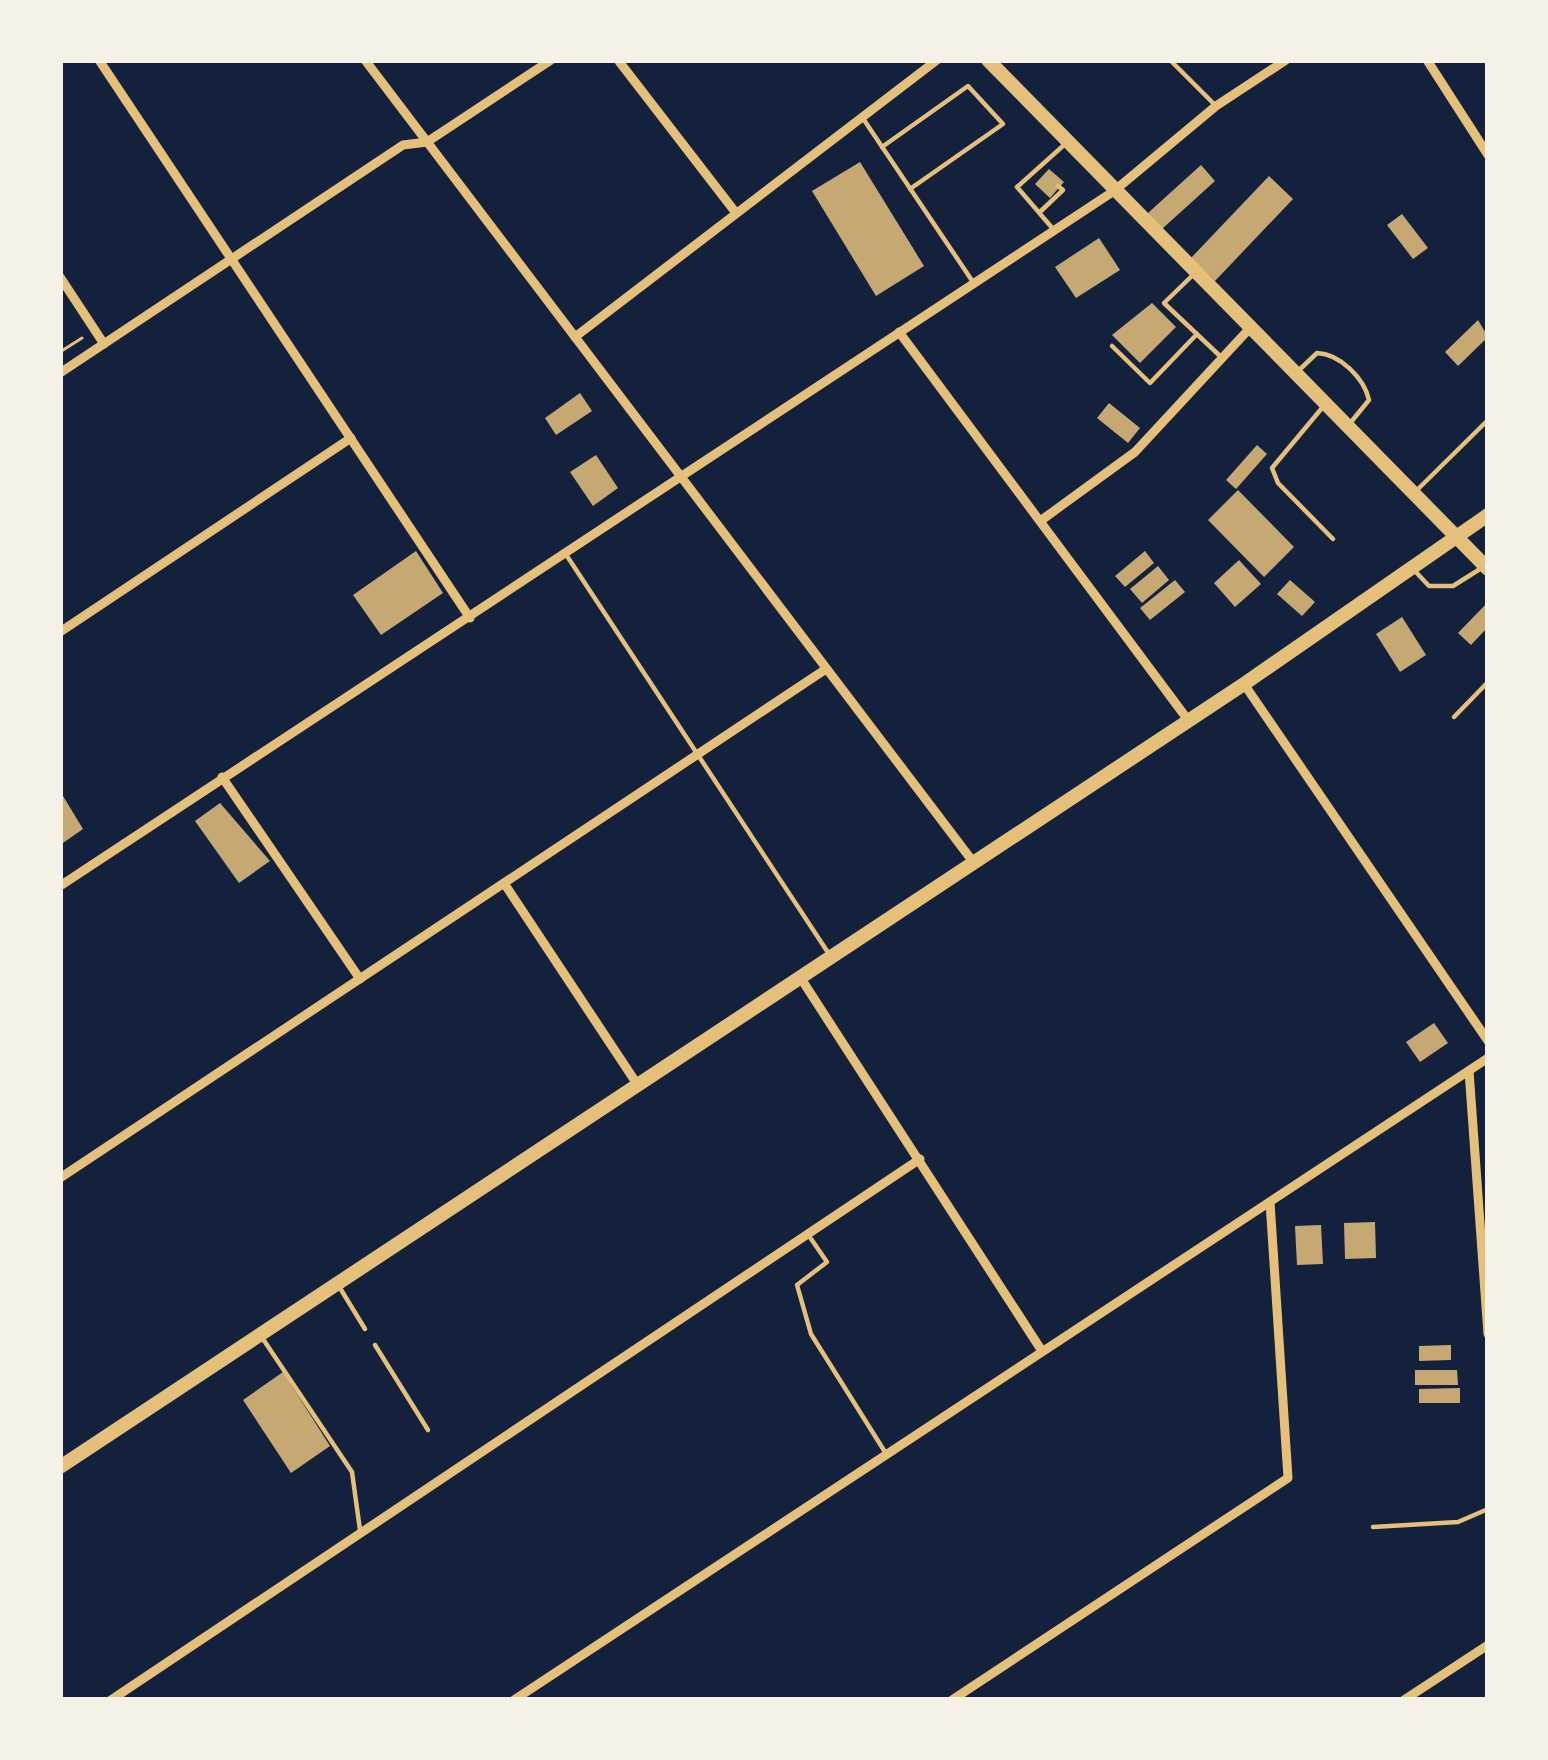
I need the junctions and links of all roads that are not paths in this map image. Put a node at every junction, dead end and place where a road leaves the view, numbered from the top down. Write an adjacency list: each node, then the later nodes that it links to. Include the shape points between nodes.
1 (99, 60): 22 (street)
2 (365, 60): 12 (street)
3 (551, 60): 12 (street)
4 (618, 60): 20 (street)
5 (937, 60): 11 (street)
6 (988, 60): 13 (main road)
7 (1170, 60): 10 (lane)
8 (1286, 60): 10 (street)
9 (1427, 60): 15 (street)
10 (1216, 106): 18 (street)
11 (862, 117): 14 (lane); 20 (street)
12 (427, 142): 22 (street, via 403,145); 29 (street)
13 (1067, 142): 18 (main road); 19 (lane, via 1017,187)
14 (882, 147): 17 (lane); 17 (lane, via 968,86 1004,124)
15 (1488, 155)
16 (1058, 186): 19 (lane, via 1063,190)
17 (910, 189): 25 (lane)
18 (1114, 191): 21 (street); 23 (main road)
19 (1040, 211): 21 (lane)
20 (736, 213): 29 (street)
21 (1054, 230): 25 (street)
22 (232, 260): 30 (street); 38 (street)
23 (1195, 272): 26 (main road); 28 (lane, via 1164,303)
24 (60, 278): 30 (street)
25 (974, 283): 27 (street)
26 (1250, 328): 32 (street); 34 (main road)
27 (899, 332): 39 (street); 42 (street)
28 (1197, 334): 31 (lane, via 1150,383); 32 (lane)
29 (575, 337): 39 (street)
30 (104, 344): 33 (street)
31 (1112, 346)
32 (1222, 358): 42 (street, via 1135,452)
33 (60, 373)
34 (1295, 373): 35 (main road); 37 (lane, via 1327,353 1362,383 1369,400)
35 (1325, 404): 37 (main road); 44 (lane, via 1272,468)
36 (1488, 420): 40 (lane)
37 (1347, 426): 40 (main road)
38 (351, 438): 48 (street); 49 (street)
39 (684, 477): 45 (street); 50 (street)
40 (1415, 492): 43 (main road)
41 (1488, 514): 43 (main road)
42 (1042, 519): 54 (street)
43 (1456, 536): 46 (main road); 47 (main road)
44 (1333, 539)
45 (565, 554): 48 (street); 55 (lane)
46 (1412, 566): 47 (lane, via 1429,586 1453,586); 52 (main road)
47 (1487, 567)
48 (470, 618): 56 (street)
49 (60, 632)
50 (826, 670): 55 (street); 57 (street)
51 (1488, 682): 53 (lane)
52 (1244, 684): 54 (main road); 63 (street)
53 (1454, 717)
54 (1188, 720): 57 (main road)
55 (696, 753): 58 (street); 60 (lane)
56 (222, 777): 59 (street); 62 (street)
57 (974, 862): 60 (main road)
58 (504, 883): 62 (street); 66 (street)
59 (60, 886)
60 (830, 956): 61 (main road)
61 (800, 977): 66 (main road); 67 (street)
62 (360, 979): 68 (street)
63 (1488, 1041)
64 (1488, 1058): 65 (street)
65 (1469, 1071): 69 (street); 73 (street)
66 (637, 1084): 71 (main road)
67 (920, 1159): 70 (street); 76 (street)
68 (60, 1178)
69 (1270, 1202): 76 (street); 86 (street, via 1288,1478)
70 (807, 1233): 78 (lane, via 827,1262 796,1285 811,1334); 82 (street)
71 (337, 1283): 72 (lane); 74 (main road)
72 (365, 1329)
73 (1488, 1334)
74 (259, 1335): 79 (main road); 82 (lane, via 352,1472)
75 (375, 1345): 77 (lane)
76 (1040, 1348): 78 (street)
77 (428, 1430)
78 (885, 1452): 85 (street)
79 (60, 1467)
80 (1488, 1509): 81 (lane, via 1458,1522)
81 (1373, 1527)
82 (360, 1530): 84 (street)
83 (1488, 1645): 87 (street)
84 (111, 1700)
85 (514, 1700)
86 (952, 1700)
87 (1404, 1700)

